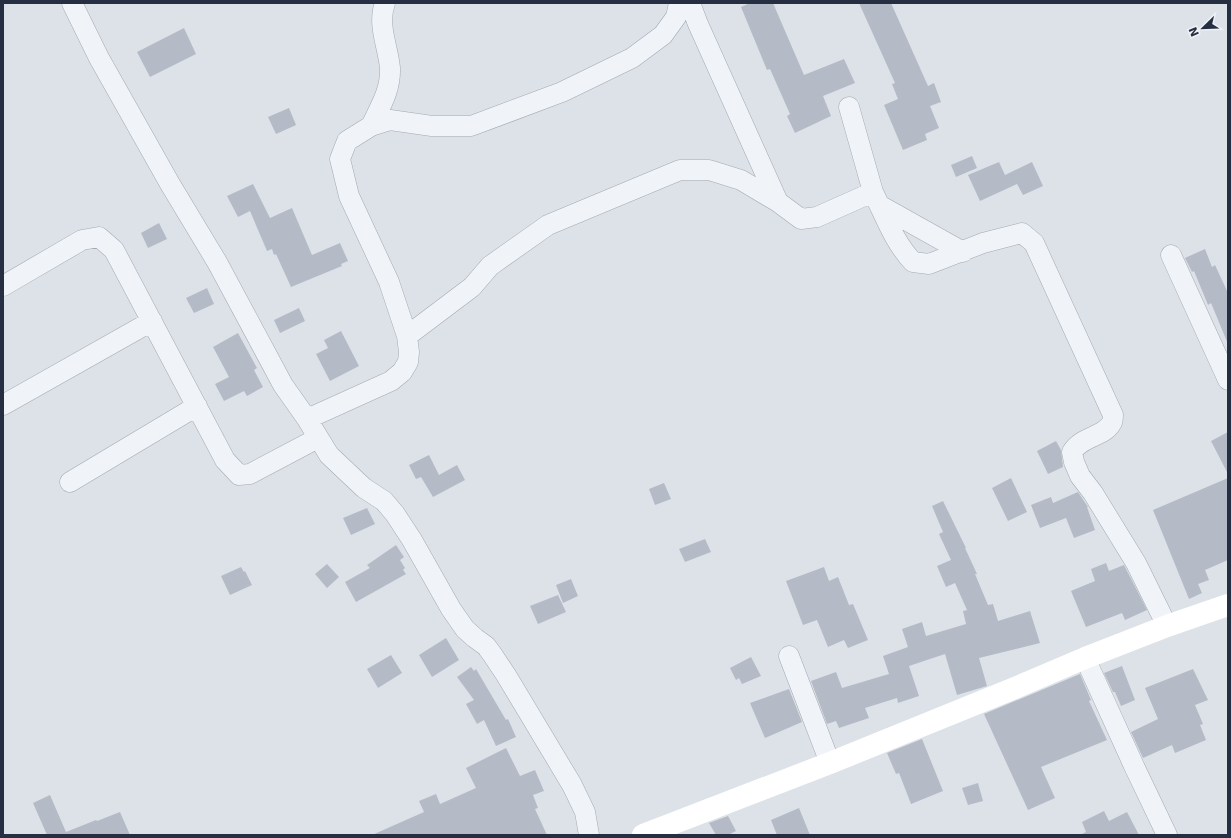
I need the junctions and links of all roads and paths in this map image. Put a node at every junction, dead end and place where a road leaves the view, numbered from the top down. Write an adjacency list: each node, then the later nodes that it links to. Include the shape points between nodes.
1 (72, 3): 17 (street, via 103,65 217,262 283,385)
2 (384, 3): 6 (street, via 382,24 390,68 387,95)
3 (679, 3): 6 (street, via 676,17 663,35 632,58 562,92 471,126 432,126 390,120)
4 (690, 3): 8 (street)
5 (849, 107): 7 (street)
6 (370, 126): 13 (street, via 347,141 340,159 349,196 389,282)
7 (876, 199): 8 (street, via 817,217 801,219); 9 (street); 9 (street, via 895,239 913,262 929,264)
8 (778, 202): 13 (street, via 741,180 709,170 680,170 548,225 490,266 472,287)
9 (963, 252): 21 (street, via 983,243 1022,233 1034,243 1113,415 1112,424 1105,431 1076,445 1072,452 1074,462 1080,476 1136,563)
10 (1171, 255): 14 (street)
11 (3, 286): 12 (street, via 82,240 99,237 114,250)
12 (152, 321): 15 (street); 16 (street)
13 (407, 336): 17 (street, via 410,352 402,372 391,381)
14 (1228, 380)
15 (3, 405)
16 (197, 406): 18 (street, via 225,460 239,475 250,474); 19 (street)
17 (307, 419): 18 (street)
18 (318, 438): 25 (street, via 337,463 364,488 384,501 395,514 451,609 465,629 492,654 572,785 585,812)
19 (70, 482)
20 (1228, 605): 21 (main road)
21 (1167, 626): 23 (main road)
22 (789, 656): 24 (street)
23 (1086, 658): 24 (main road); 27 (street)
24 (830, 763): 26 (main road)
25 (589, 835)
26 (643, 835)
27 (1168, 835)

